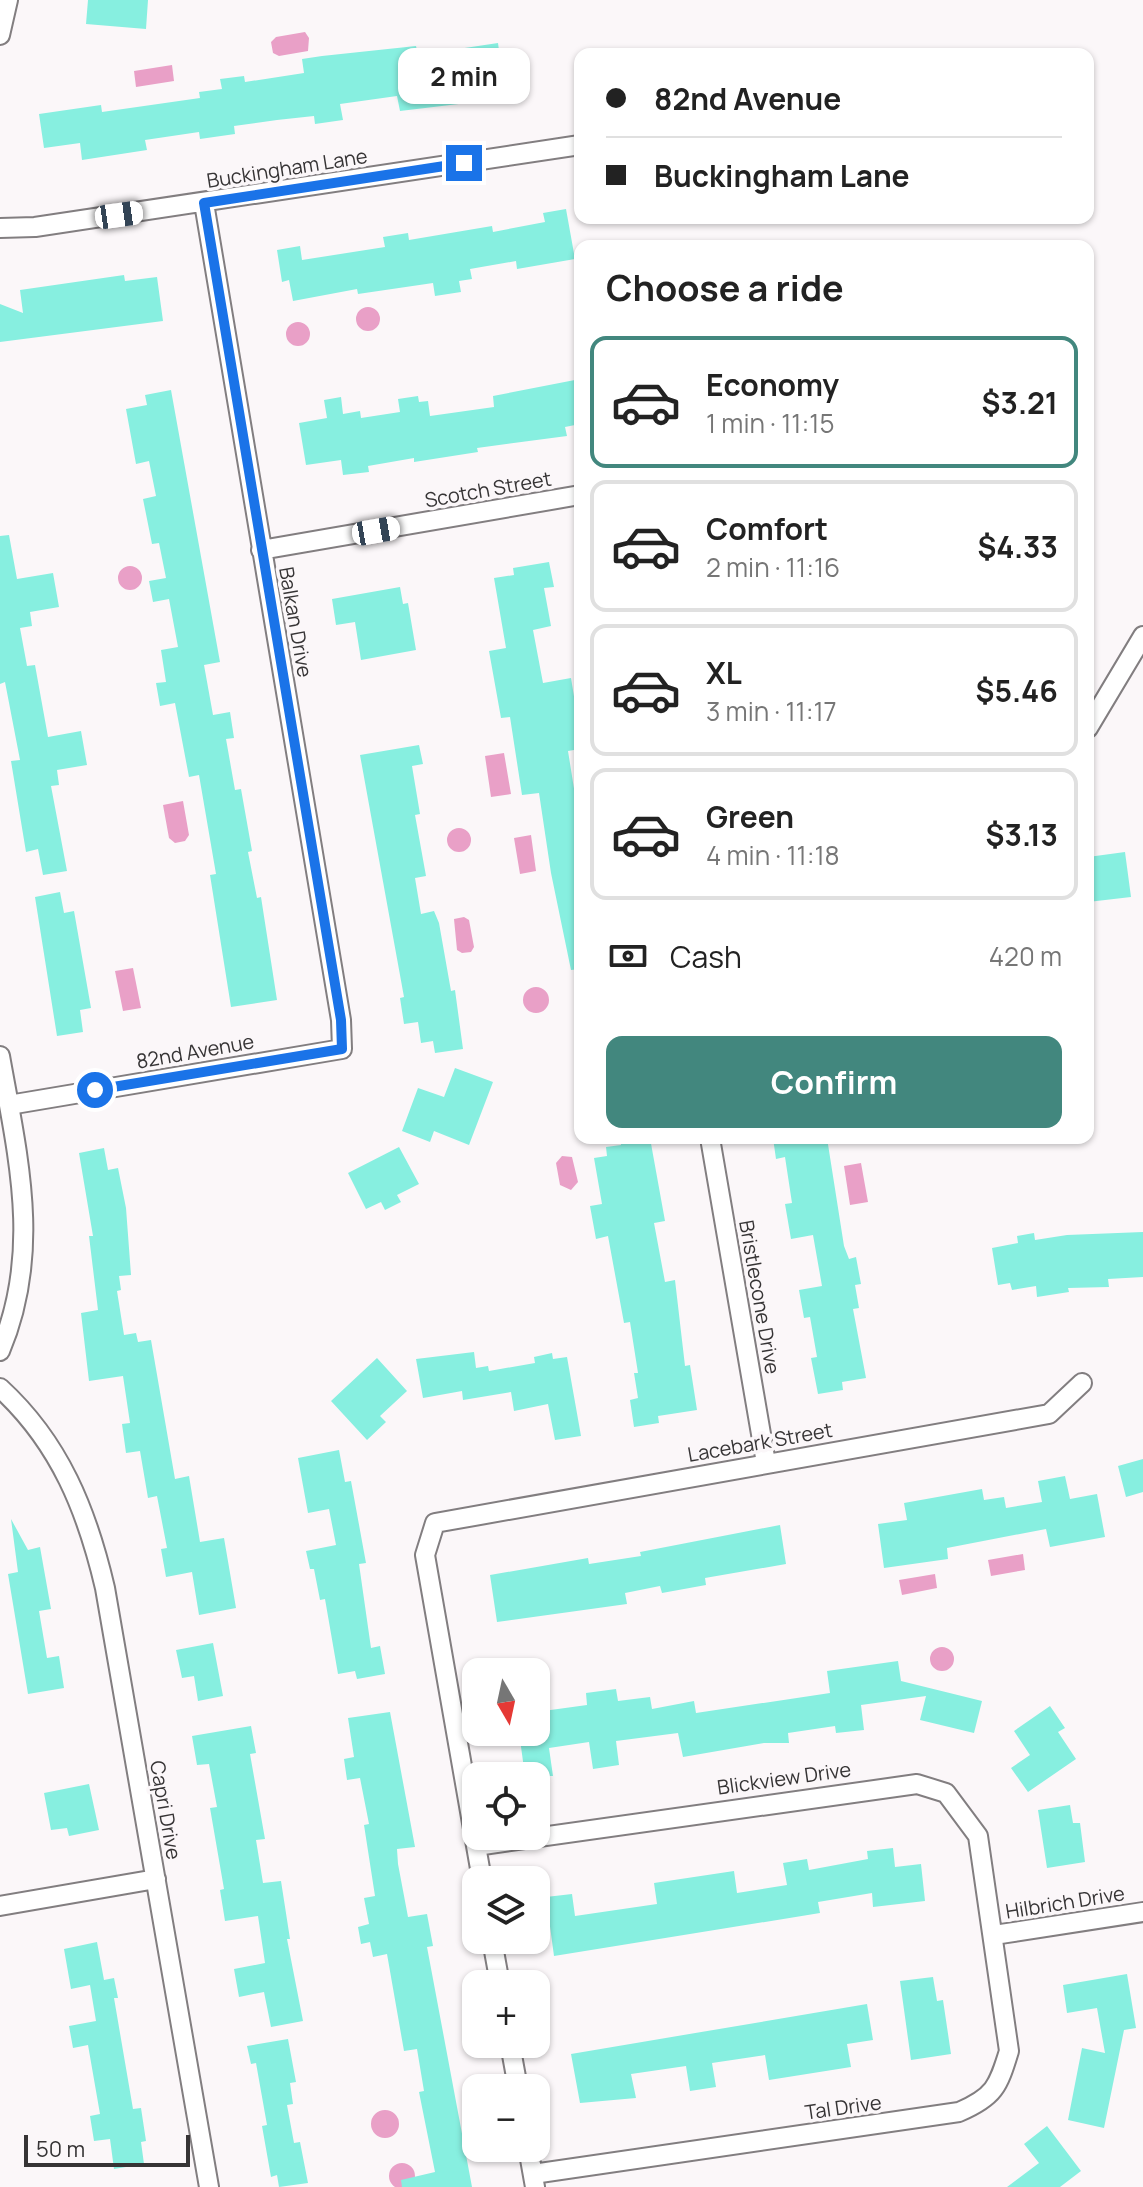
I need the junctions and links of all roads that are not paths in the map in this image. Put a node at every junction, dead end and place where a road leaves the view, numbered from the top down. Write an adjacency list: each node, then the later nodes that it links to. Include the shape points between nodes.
1 (8, 0): 2 (street)
2 (0, 35)
3 (574, 146): 4 (street, Buckingham Lane)
4 (204, 203): 5 (street, Buckingham Lane); 7 (street, Balkan Drive)
5 (0, 228)
6 (574, 496): 7 (street, Scotch Street)
7 (261, 550): 10 (street, Balkan Drive)
8 (1143, 636): 9 (street)
9 (1094, 718)
10 (342, 1049): 12 (street, 82nd Avenue)
11 (0, 1056): 12 (street)
12 (9, 1105): 14 (street, via 24,1203 23,1278)
13 (711, 1144): 17 (street, Bristlecone Drive)
14 (0, 1351)
15 (1082, 1383): 17 (street, Lacebark Street, via 1049,1414)
16 (0, 1388): 20 (street, Capri Drive, via 52,1450 91,1528)
17 (766, 1463): 18 (street, Lacebark Street, via 435,1523 425,1555)
18 (462, 1766)
19 (550, 1836): 23 (street, Blickview Drive, via 917,1784 946,1793 978,1836)
20 (156, 1879): 21 (street); 25 (street, Capri Drive)
21 (0, 1906)
22 (1143, 1912): 23 (street, Hilbrich Drive)
23 (994, 1935): 24 (street, Tal Drive, via 1009,2051 986,2101 959,2112)
24 (534, 2181)
25 (209, 2187)

